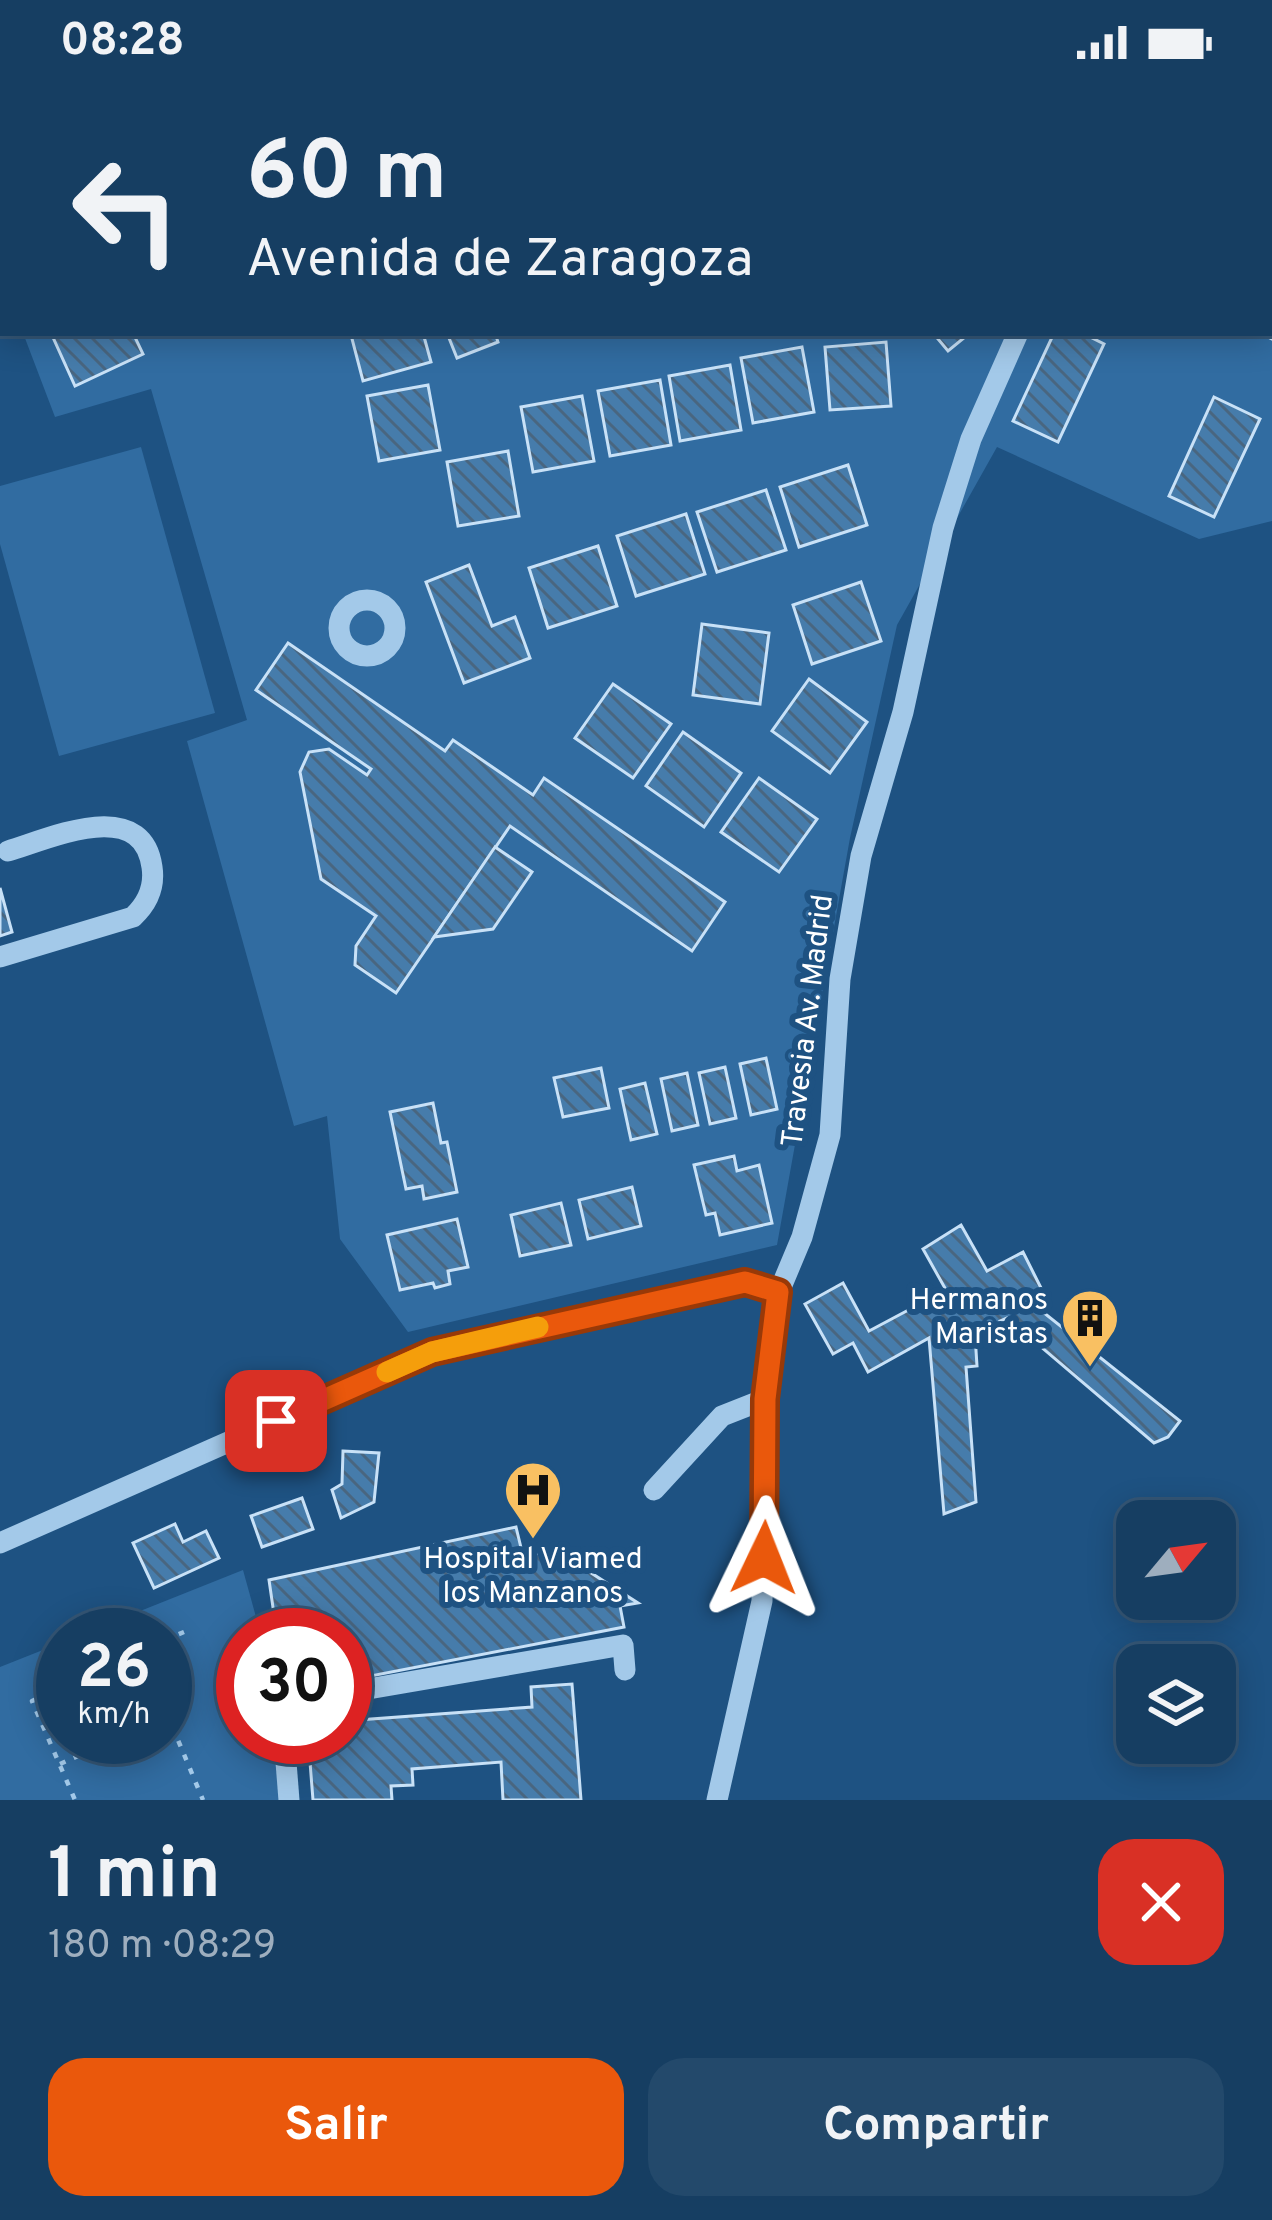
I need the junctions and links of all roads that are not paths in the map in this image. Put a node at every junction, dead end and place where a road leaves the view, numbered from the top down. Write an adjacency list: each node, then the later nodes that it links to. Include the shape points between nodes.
1 (1017, 336): 4 (street, Travesia Av. Madrid, via 971,439 944,528 861,856 840,980 830,1135)
2 (8, 851): 3 (street, via 115,826 140,840 152,890 133,916)
3 (0, 956)
4 (778, 1292): 5 (street, Travesia Av. Madrid); 7 (street, via 727,1284 432,1352)
5 (765, 1399): 6 (street, via 722,1416); 12 (street, Travesia Av. Madrid, via 762,1601)
6 (654, 1490)
7 (0, 1543)
8 (626, 1670): 9 (street, via 623,1645)
9 (372, 1688)
10 (286, 1764): 11 (street)
11 (289, 1800)
12 (717, 1800)

